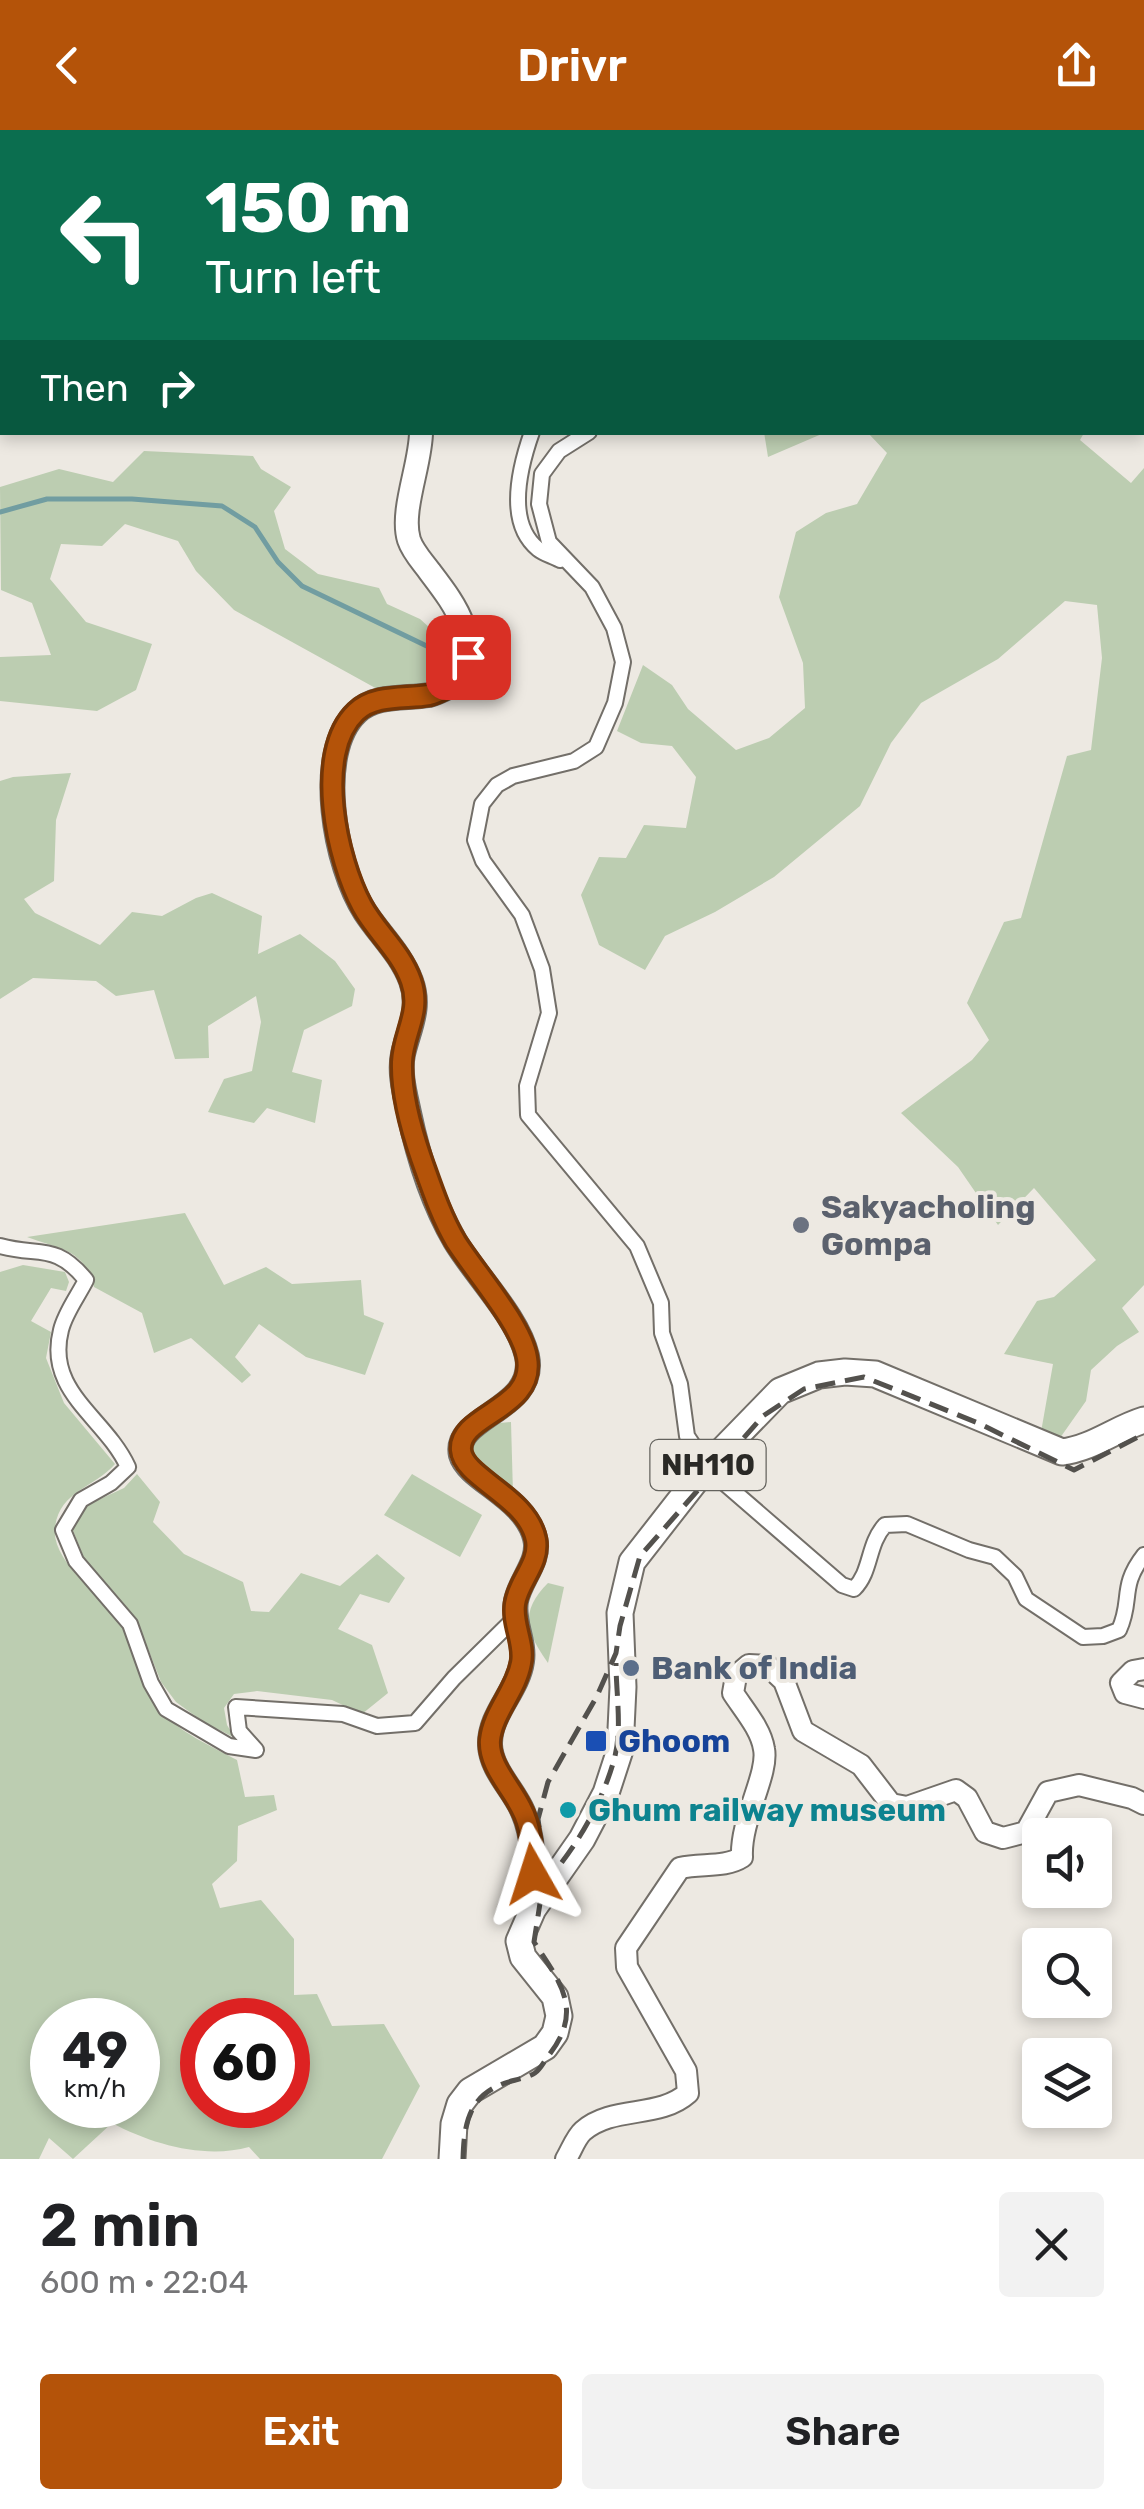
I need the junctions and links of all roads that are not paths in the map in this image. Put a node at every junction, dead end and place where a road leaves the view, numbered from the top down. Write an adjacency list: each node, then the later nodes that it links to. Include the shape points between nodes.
1 (421, 435): 9 (main road, via 408,536 464,626 468,657 456,683 432,694 376,701 357,712 340,736 332,776 346,877 412,982 416,1004 402,1078 420,1155 454,1238 528,1358 517,1392 461,1442 466,1465 508,1496 536,1542)
2 (531, 435): 4 (street, via 519,468 520,512 540,552)
3 (584, 435): 4 (street, via 542,474 539,504 548,542)
4 (566, 563): 7 (street, via 592,587 614,628 623,662 616,703 596,747 497,785 482,804 475,840 482,861 522,915 542,969 550,1013 527,1086 528,1115 637,1246 661,1303 687,1436)
5 (0, 1246): 9 (street, via 70,1261 86,1280 61,1328 58,1368 128,1467 81,1500 63,1530 76,1561 130,1624 166,1709 229,1746 256,1750 239,1731 236,1707 343,1714 377,1726 415,1723)
6 (1144, 1420): 7 (highway, NH110, via 1062,1452 875,1374 819,1374 780,1391)
7 (712, 1471): 8 (street, via 842,1585 854,1588 862,1580 874,1538 885,1525 908,1524 996,1557 1026,1599 1083,1637 1119,1630 1128,1578); 13 (highway, NH110, via 632,1562 620,1614 620,1750 582,1839)
8 (1144, 1555)
9 (516, 1618): 13 (main road, via 522,1660 490,1743 532,1839)
10 (1144, 1669): 11 (main road, via 1121,1683 1125,1693)
11 (1144, 1698)
12 (1144, 1804): 15 (main road, via 1079,1785 1048,1792 1026,1832 1004,1838 985,1832 968,1798 956,1790 907,1807 891,1804 860,1765 803,1731 784,1681 768,1666 749,1666 736,1676 733,1693 764,1750 742,1857 730,1865 680,1868 626,1948 626,1967 686,2070 688,2093 674,2106 605,2120 582,2132)
13 (534, 1909): 14 (highway, NH110, via 519,1941 554,1998 556,2033 545,2048 470,2090 454,2124)
14 (452, 2159)
15 (566, 2159)

